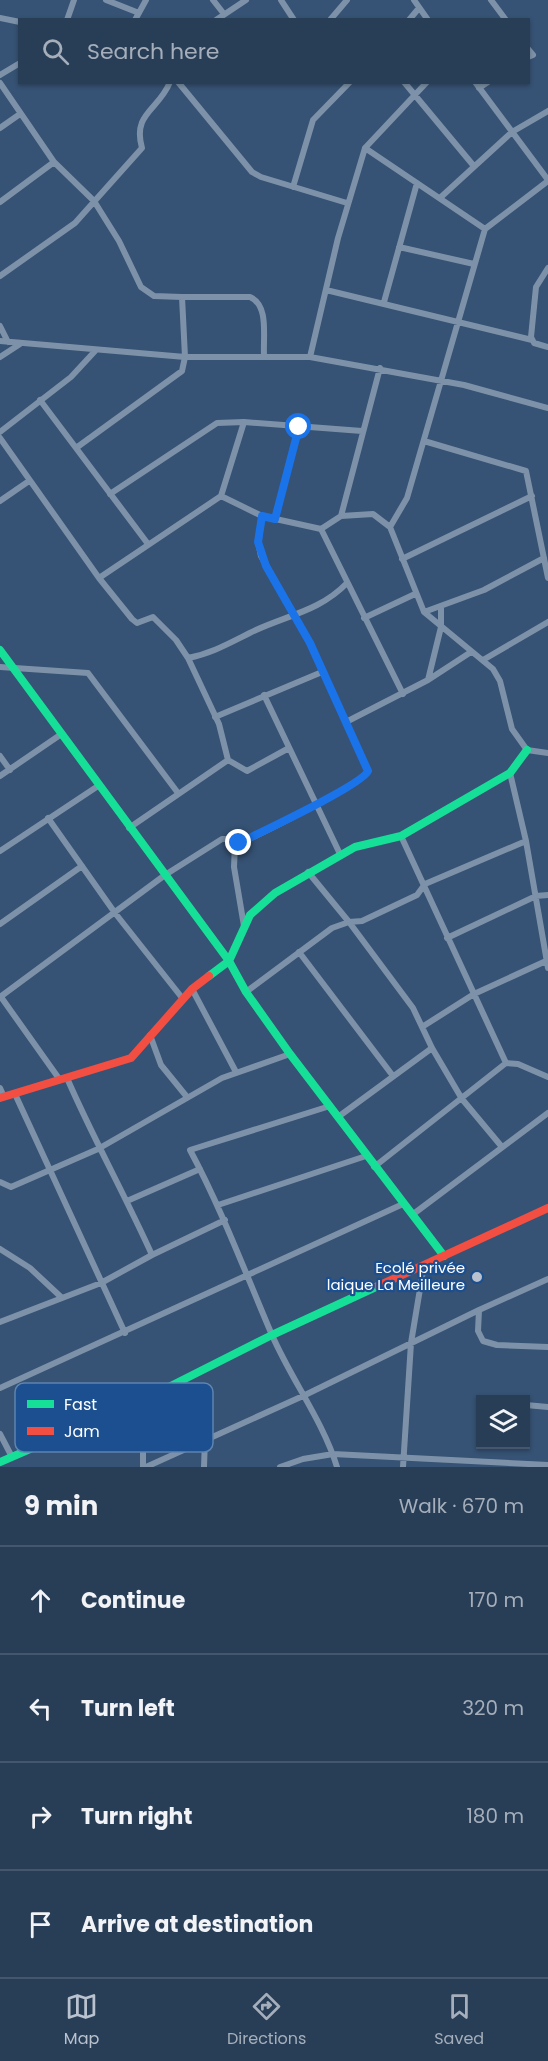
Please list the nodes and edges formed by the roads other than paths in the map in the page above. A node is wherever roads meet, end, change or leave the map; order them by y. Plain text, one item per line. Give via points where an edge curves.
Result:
1 (74, 0) edge
2 (106, 0) edge
3 (146, 0) edge
4 (213, 0) edge
5 (246, 0) edge
6 (281, 0) edge
7 (347, 0) edge
8 (414, 0) edge
9 (491, 0) edge
10 (419, 8) junction
11 (224, 14) junction
12 (137, 16) edge
13 (0, 18) edge
14 (68, 18) edge
15 (219, 18) edge
16 (293, 18) edge
17 (332, 18) edge
18 (411, 18) edge
19 (426, 18) edge
20 (504, 18) edge
21 (18, 22) edge
22 (18, 64) edge
23 (0, 75) edge
24 (0, 83) edge
25 (169, 84) edge
26 (180, 84) edge
27 (345, 84) edge
28 (406, 84) edge
29 (426, 84) edge
30 (477, 85) edge
31 (415, 94) junction
32 (548, 111) edge
33 (20, 114) junction
34 (0, 128) edge
35 (512, 132) junction
36 (365, 148) junction
37 (54, 162) junction
38 (473, 165) junction
39 (548, 181) edge
40 (417, 183) junction
41 (293, 187) junction
42 (441, 197) junction
43 (94, 201) junction
44 (0, 202) edge
45 (347, 203) junction
46 (484, 229) junction
47 (399, 247) junction
48 (474, 264) junction
49 (548, 268) edge
50 (0, 276) edge
51 (326, 290) junction
52 (182, 297) junction
53 (384, 302) junction
54 (458, 322) junction
55 (0, 326) edge
56 (532, 340) junction
57 (0, 341) edge
58 (8, 342) junction
59 (21, 344) junction
60 (548, 347) edge
61 (96, 350) junction
62 (264, 355) junction
63 (0, 357) edge
64 (185, 357) junction
65 (310, 357) junction
66 (380, 368) junction
67 (440, 380) junction
68 (40, 400) junction
69 (548, 408) edge
70 (244, 422) junction
71 (299, 427) junction
72 (362, 430) junction
73 (0, 432) edge
74 (0, 438) edge
75 (424, 441) junction
76 (76, 448) junction
77 (29, 481) junction
78 (110, 494) junction
79 (221, 496) junction
80 (532, 496) junction
81 (0, 501) edge
82 (262, 516) junction
83 (341, 516) junction
84 (275, 519) junction
85 (390, 527) junction
86 (321, 529) junction
87 (148, 543) junction
88 (544, 558) junction
89 (402, 559) junction
90 (99, 578) junction
91 (548, 578) edge
92 (347, 584) junction
93 (415, 594) junction
94 (441, 607) junction
95 (424, 612) junction
96 (296, 616) junction
97 (364, 618) junction
98 (548, 622) edge
99 (441, 627) junction
100 (0, 650) edge
101 (471, 652) junction
102 (188, 658) junction
103 (483, 660) junction
104 (11, 666) junction
105 (0, 667) edge
106 (322, 672) junction
107 (428, 680) junction
108 (403, 694) junction
109 (264, 695) junction
110 (215, 717) junction
111 (346, 722) junction
112 (60, 735) junction
113 (289, 748) junction
114 (527, 750) junction
115 (548, 753) edge
116 (0, 756) edge
117 (228, 760) junction
118 (10, 770) junction
119 (510, 773) junction
120 (0, 776) edge
121 (98, 786) junction
122 (178, 793) junction
123 (315, 804) junction
124 (48, 818) junction
125 (129, 828) junction
126 (401, 836) junction
127 (526, 841) junction
128 (235, 845) junction
129 (0, 851) edge
130 (340, 854) junction
131 (82, 866) junction
132 (308, 872) junction
133 (165, 875) junction
134 (425, 884) junction
135 (548, 895) edge
136 (536, 896) junction
137 (116, 913) junction
138 (349, 922) junction
139 (0, 924) edge
140 (244, 927) junction
141 (447, 938) junction
142 (299, 952) junction
143 (229, 961) junction
144 (547, 965) edge
145 (192, 989) junction
146 (246, 992) junction
147 (474, 994) junction
148 (0, 997) edge
149 (183, 999) junction
150 (422, 1027) junction
151 (150, 1035) junction
152 (432, 1048) junction
153 (290, 1054) junction
154 (506, 1063) junction
155 (236, 1072) junction
156 (393, 1076) junction
157 (548, 1077) edge
158 (63, 1079) junction
159 (0, 1088) edge
160 (15, 1094) junction
161 (2, 1097) edge
162 (187, 1097) junction
163 (462, 1099) junction
164 (330, 1106) junction
165 (548, 1113) edge
166 (338, 1117) junction
167 (502, 1147) junction
168 (98, 1149) junction
169 (366, 1156) junction
170 (374, 1167) junction
171 (200, 1169) junction
172 (49, 1172) junction
173 (0, 1182) edge
174 (127, 1201) junction
175 (404, 1204) junction
176 (218, 1205) junction
177 (548, 1208) edge
178 (412, 1215) junction
179 (225, 1220) junction
180 (0, 1249) edge
181 (152, 1255) junction
182 (444, 1256) junction
183 (424, 1265) junction
184 (249, 1273) junction
185 (548, 1279) edge
186 (101, 1283) junction
187 (61, 1297) junction
188 (479, 1310) junction
189 (0, 1322) edge
190 (125, 1333) junction
191 (272, 1335) junction
192 (411, 1343) junction
193 (548, 1347) edge
194 (177, 1383) edge
195 (0, 1388) edge
196 (303, 1396) junction
197 (530, 1405) edge
198 (548, 1407) edge
199 (0, 1434) edge
200 (213, 1435) edge
201 (23, 1452) edge
202 (145, 1452) edge
203 (177, 1452) edge
204 (205, 1452) edge
205 (333, 1454) junction
206 (404, 1456) junction
207 (12, 1457) junction
208 (0, 1462) edge
209 (470, 1464) edge
210 (548, 1465) edge
211 (145, 1467) edge
212 (204, 1467) edge
213 (280, 1467) edge
214 (337, 1467) edge
215 (403, 1467) edge

1 - 14 street
2 - 12 street
3 - 12 street
4 - 11 street
5 - 11 street
6 - 16 street
7 - 17 street
8 - 10 street
9 - 20 street
10 - 18 street
10 - 19 street
11 - 15 street
13 - 21 street
22 - 23 street
24 - 33 street
25 - 43 street via 140,125 142,148
26 - 41 street via 252,172
27 - 41 street via 313,120
28 - 31 street
29 - 31 street
30 - 35 street
31 - 36 street
31 - 38 street
32 - 35 street
33 - 34 street
33 - 37 street
35 - 38 street
35 - 39 street
36 - 40 street
36 - 45 street
37 - 43 street
37 - 44 street
38 - 42 street
39 - 46 street
40 - 42 street
40 - 47 street
41 - 45 street
42 - 46 street
43 - 50 street via 75,223
43 - 52 street via 120,241 141,287 154,296
45 - 51 street
46 - 48 street
47 - 48 street
47 - 53 street
48 - 54 street
49 - 56 street via 535,293
51 - 53 street
51 - 65 street
52 - 62 street via 256,299 262,306
52 - 64 street
53 - 54 street
54 - 56 street
54 - 67 street
55 - 58 street
56 - 60 street
57 - 58 street
58 - 59 street
59 - 61 street
59 - 63 street
61 - 64 street
61 - 68 street via 71,377
62 - 64 street
62 - 65 street
64 - 76 street via 178,376
65 - 66 street
66 - 67 street
66 - 72 street
67 - 69 street
67 - 75 street
68 - 73 street
68 - 76 street
70 - 71 street
70 - 78 street via 211,426
70 - 79 street
71 - 72 street
71 - 84 street
72 - 83 street
74 - 77 street
75 - 80 street via 526,471
75 - 85 street via 407,498
76 - 78 street
77 - 81 street
77 - 90 street
78 - 87 street
79 - 82 street
79 - 87 street
80 - 88 street
80 - 89 street
82 - 84 street
82 - 96 street via 258,542 261,556
83 - 85 street via 373,514
83 - 86 street
84 - 86 street
85 - 89 street
86 - 92 street
87 - 90 street
88 - 91 street
88 - 94 street via 484,590
89 - 93 street
90 - 102 street via 135,622 153,617
92 - 96 street via 324,603
92 - 97 street
93 - 95 street
93 - 97 street
94 - 95 street
94 - 99 street
95 - 99 street
96 - 102 street via 259,629 222,649
96 - 106 street
97 - 108 street
98 - 103 street
99 - 101 street
99 - 107 street
100 - 104 street
101 - 103 street
101 - 107 street
102 - 110 street
103 - 114 street via 500,681 512,729
104 - 105 street
104 - 112 street
104 - 122 street via 88,673
106 - 109 street
106 - 111 street
107 - 108 street
108 - 111 street
109 - 110 street
109 - 113 street
110 - 117 street
111 - 123 street via 367,774
112 - 118 street
112 - 121 street
113 - 117 street via 247,771
113 - 123 street
114 - 115 street
114 - 119 street
116 - 118 street
117 - 122 street
118 - 120 street
119 - 126 street
119 - 127 street
121 - 124 street
121 - 125 street
122 - 125 street
123 - 128 street
123 - 130 street
124 - 129 street
124 - 131 street
125 - 133 street
126 - 130 street via 362,844
126 - 134 street
127 - 134 street
127 - 136 street
128 - 133 street via 228,838 222,839
128 - 140 street via 234,867
130 - 132 street
131 - 137 street
131 - 139 street
132 - 138 street
132 - 140 street via 253,912
133 - 137 street
133 - 143 street
134 - 138 street via 417,895 362,921
134 - 141 street
135 - 136 street
136 - 141 street
136 - 144 street
137 - 148 street
137 - 149 street
138 - 142 street via 332,928
138 - 150 street via 406,998
140 - 143 street
141 - 147 street
142 - 146 street
142 - 156 street
143 - 145 street
143 - 146 street
144 - 147 street
145 - 149 street
145 - 155 street
146 - 153 street
147 - 150 street
147 - 154 street
148 - 158 street
149 - 151 street
150 - 152 street
151 - 158 street via 130,1058
151 - 162 street via 161,1065
152 - 156 street
152 - 163 street
153 - 155 street
153 - 164 street
154 - 157 street
154 - 163 street
155 - 162 street
156 - 166 street
158 - 160 street
158 - 168 street
159 - 161 street
160 - 161 street
160 - 172 street
162 - 168 street
163 - 167 street
163 - 170 street
164 - 166 street
164 - 171 street via 190,1150
165 - 167 street
166 - 169 street
167 - 178 street
168 - 172 street
168 - 174 street
169 - 170 street
169 - 176 street
170 - 175 street
171 - 174 street
171 - 176 street
172 - 173 street via 11,1187
172 - 186 street
174 - 181 street
175 - 178 street
175 - 184 street
176 - 179 street
177 - 182 street
178 - 182 street
179 - 181 street
179 - 184 street
180 - 187 street via 30,1268
181 - 186 street
182 - 183 street
183 - 191 street
183 - 192 street
184 - 190 street
184 - 191 street
185 - 188 street
186 - 187 street
186 - 190 street
187 - 189 street
188 - 192 street
188 - 193 street via 478,1331 483,1341
190 - 195 street
191 - 194 street
191 - 196 street
192 - 196 street
192 - 206 street
196 - 200 street
196 - 205 street
197 - 198 street
199 - 207 street
201 - 207 street
202 - 211 street
203 - 211 street
204 - 212 street
205 - 206 street
205 - 213 street
205 - 214 street
206 - 209 street
206 - 215 street
207 - 208 street
209 - 210 street

